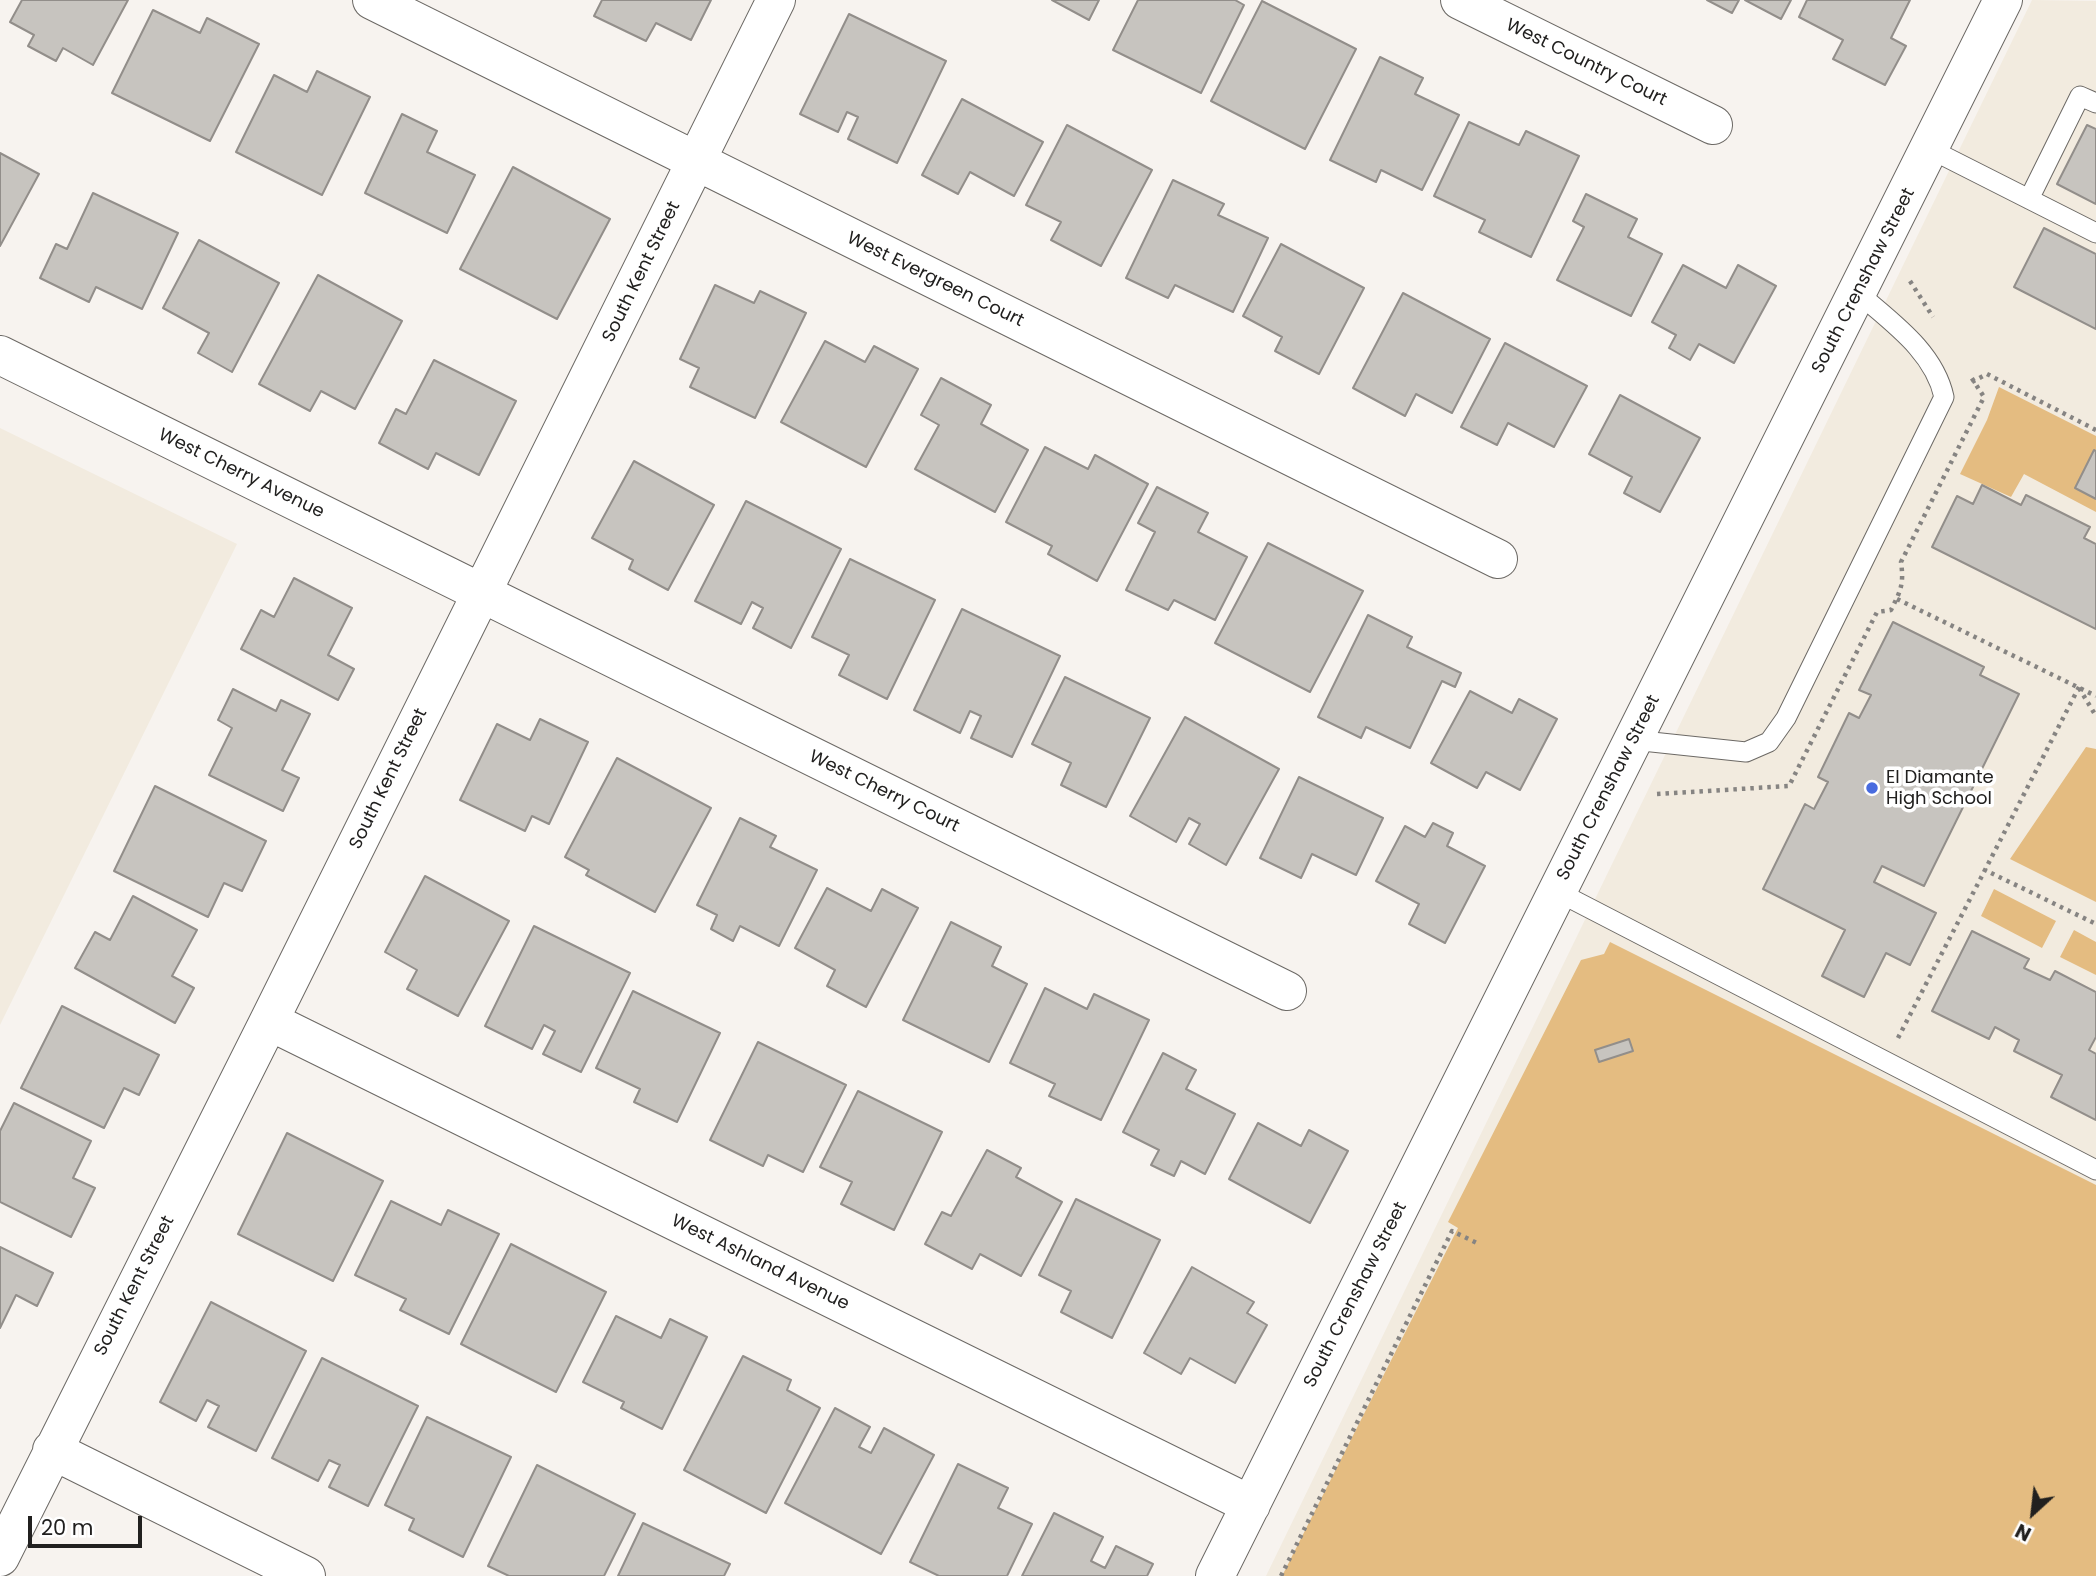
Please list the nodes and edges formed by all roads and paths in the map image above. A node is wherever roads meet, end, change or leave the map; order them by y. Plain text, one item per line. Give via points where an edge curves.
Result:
1 (372, 0) edge
2 (776, 0) edge
3 (1460, 0) edge
4 (2003, 0) edge
5 (2096, 103) edge
6 (1713, 125) dead end
7 (1930, 149) junction
8 (696, 162) junction
9 (2029, 199) junction
10 (2096, 233) edge
11 (1858, 293) junction
12 (0, 355) edge
13 (1944, 397) junction
14 (2096, 429) edge
15 (1498, 559) dead end
16 (481, 594) junction
17 (1897, 599) dead end
18 (2078, 687) junction
19 (2096, 695) edge
20 (2096, 716) edge
21 (1633, 740) junction
22 (1985, 870) junction
23 (1558, 892) junction
24 (2096, 924) edge
25 (1287, 991) dead end
26 (269, 1021) junction
27 (1886, 1062) junction
28 (2096, 1170) edge
29 (1479, 1244) dead end
30 (52, 1450) junction
31 (1251, 1505) junction
32 (0, 1557) edge
33 (306, 1576) edge
34 (1215, 1576) edge
35 (1281, 1576) edge

1 - 8 street, West Evergreen Court
2 - 8 street, South Kent Street
3 - 6 street, West Country Court
4 - 7 street, South Crenshaw Street
5 - 9 lane via 2081,96
7 - 9 lane
7 - 11 street, South Crenshaw Street
8 - 15 street, West Evergreen Court
8 - 16 street, South Kent Street
9 - 10 lane
11 - 13 lane via 1912,341 1940,377
11 - 21 street, South Crenshaw Street
12 - 16 street, West Cherry Avenue
13 - 14 path via 1987,374
13 - 21 lane via 1786,718 1769,742 1746,752
16 - 25 street, West Cherry Court
16 - 26 street, South Kent Street
17 - 18 path
18 - 19 path
18 - 20 path
18 - 22 path
21 - 23 street, South Crenshaw Street
22 - 24 path
22 - 27 path
23 - 27 lane
23 - 31 street, South Crenshaw Street
26 - 30 street, South Kent Street
26 - 31 street, West Ashland Avenue
27 - 28 lane
29 - 35 path via 1452,1231
30 - 32 street, South Kent Street
30 - 33 street
31 - 34 street, South Crenshaw Street

